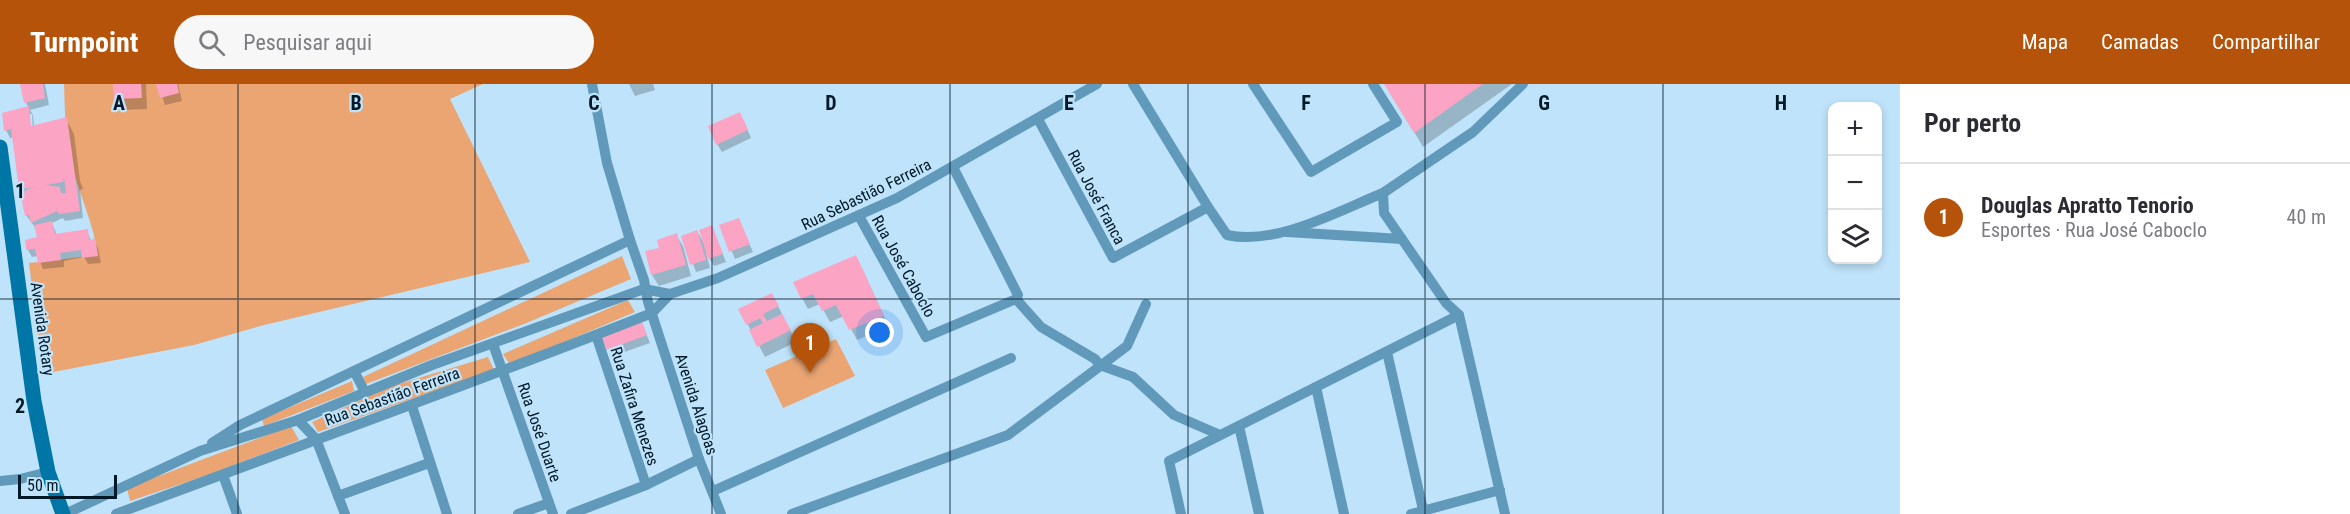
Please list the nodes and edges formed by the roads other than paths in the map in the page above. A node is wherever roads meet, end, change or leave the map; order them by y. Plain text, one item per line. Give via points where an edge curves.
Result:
1 (592, 84) edge
2 (1097, 84) edge
3 (1133, 84) edge
4 (1253, 84) edge
5 (1373, 84) edge
6 (1523, 84) edge
7 (1038, 119) junction
8 (0, 147) edge
9 (953, 167) junction
10 (1383, 193) junction
11 (1208, 207) junction
12 (859, 216) junction
13 (1284, 232) junction
14 (1402, 239) junction
15 (630, 240) junction
16 (644, 284) junction
17 (670, 294) junction
18 (1017, 298) junction
19 (1146, 304) dead end
20 (652, 313) junction
21 (1459, 315) junction
22 (596, 335) junction
23 (493, 344) junction
24 (1387, 352) junction
25 (1011, 358) dead end
26 (1100, 365) junction
27 (354, 371) junction
28 (503, 371) junction
29 (1316, 387) junction
30 (365, 392) junction
31 (412, 406) junction
32 (298, 420) junction
33 (1239, 426) junction
34 (1220, 435) junction
35 (316, 439) junction
36 (200, 451) junction
37 (699, 459) junction
38 (429, 463) junction
39 (48, 472) junction
40 (223, 475) junction
41 (0, 481) edge
42 (646, 485) junction
43 (1500, 490) junction
44 (713, 491) junction
45 (338, 496) junction
46 (551, 509) edge
47 (129, 512) edge
48 (1424, 513) edge
49 (64, 514) edge
50 (116, 514) edge
51 (237, 514) edge
52 (345, 514) edge
53 (447, 514) edge
54 (518, 514) edge
55 (571, 514) edge
56 (721, 514) edge
57 (792, 514) edge
58 (1181, 514) edge
59 (1259, 514) edge
60 (1344, 514) edge
61 (1411, 514) edge
62 (1505, 514) edge

1 - 15 street via 607,163
2 - 7 street, Rua Sebastião Ferreira
3 - 11 street
4 - 5 street via 1311,172 1397,123
6 - 10 street via 1473,132
7 - 9 street, Rua Sebastião Ferreira
7 - 11 street, Rua José Franca via 1113,258
8 - 39 main road, Avenida Rotary via 34,401
9 - 12 street, Rua Sebastião Ferreira
9 - 18 street
10 - 13 street
10 - 14 street via 1384,213
11 - 13 street via 1227,235 1241,238
12 - 17 street, Rua Sebastião Ferreira via 718,278
12 - 18 street, Rua José Caboclo via 926,337
13 - 14 street
14 - 21 street via 1446,303
15 - 16 street
15 - 27 street, Rua Sebastião Ferreira
16 - 17 street, Rua Sebastião Ferreira
16 - 20 street, Avenida Alagoas
16 - 23 street, Rua Sebastião Ferreira
17 - 20 street, Rua Sebastião Ferreira
18 - 26 street via 1041,327 1095,358
19 - 26 street via 1127,346
20 - 22 street, Rua Sebastião Ferreira
20 - 37 street, Avenida Alagoas
21 - 24 street
21 - 43 street
22 - 28 street, Rua Sebastião Ferreira
22 - 42 street, Rua Zafira Menezes
23 - 28 street, Rua José Duarte
23 - 30 street, Rua Sebastião Ferreira
24 - 29 street
24 - 48 street
25 - 44 street
26 - 34 street via 1133,378 1174,415
26 - 57 street via 1008,435
27 - 30 street
27 - 36 street, Rua Sebastião Ferreira via 240,425
28 - 31 street, Rua Sebastião Ferreira
28 - 46 street, Rua José Duarte
29 - 33 street
29 - 60 street
30 - 32 street, Rua Sebastião Ferreira
31 - 35 street, Rua Sebastião Ferreira
31 - 38 street
32 - 35 street
32 - 36 street, Rua Sebastião Ferreira
33 - 34 street
33 - 59 street
34 - 58 street via 1169,461
35 - 40 street, Rua Sebastião Ferreira
35 - 45 street
36 - 49 street, Rua Sebastião Ferreira
37 - 42 street
37 - 44 street, Avenida Alagoas
38 - 45 street
38 - 53 street
39 - 41 street
39 - 49 main road, Avenida Rotary
40 - 47 street, Rua Sebastião Ferreira
40 - 51 street
42 - 55 street
43 - 48 street
43 - 62 street
44 - 56 street, Avenida Alagoas
45 - 52 street
46 - 54 street
47 - 50 street, Rua Sebastião Ferreira
48 - 61 street

